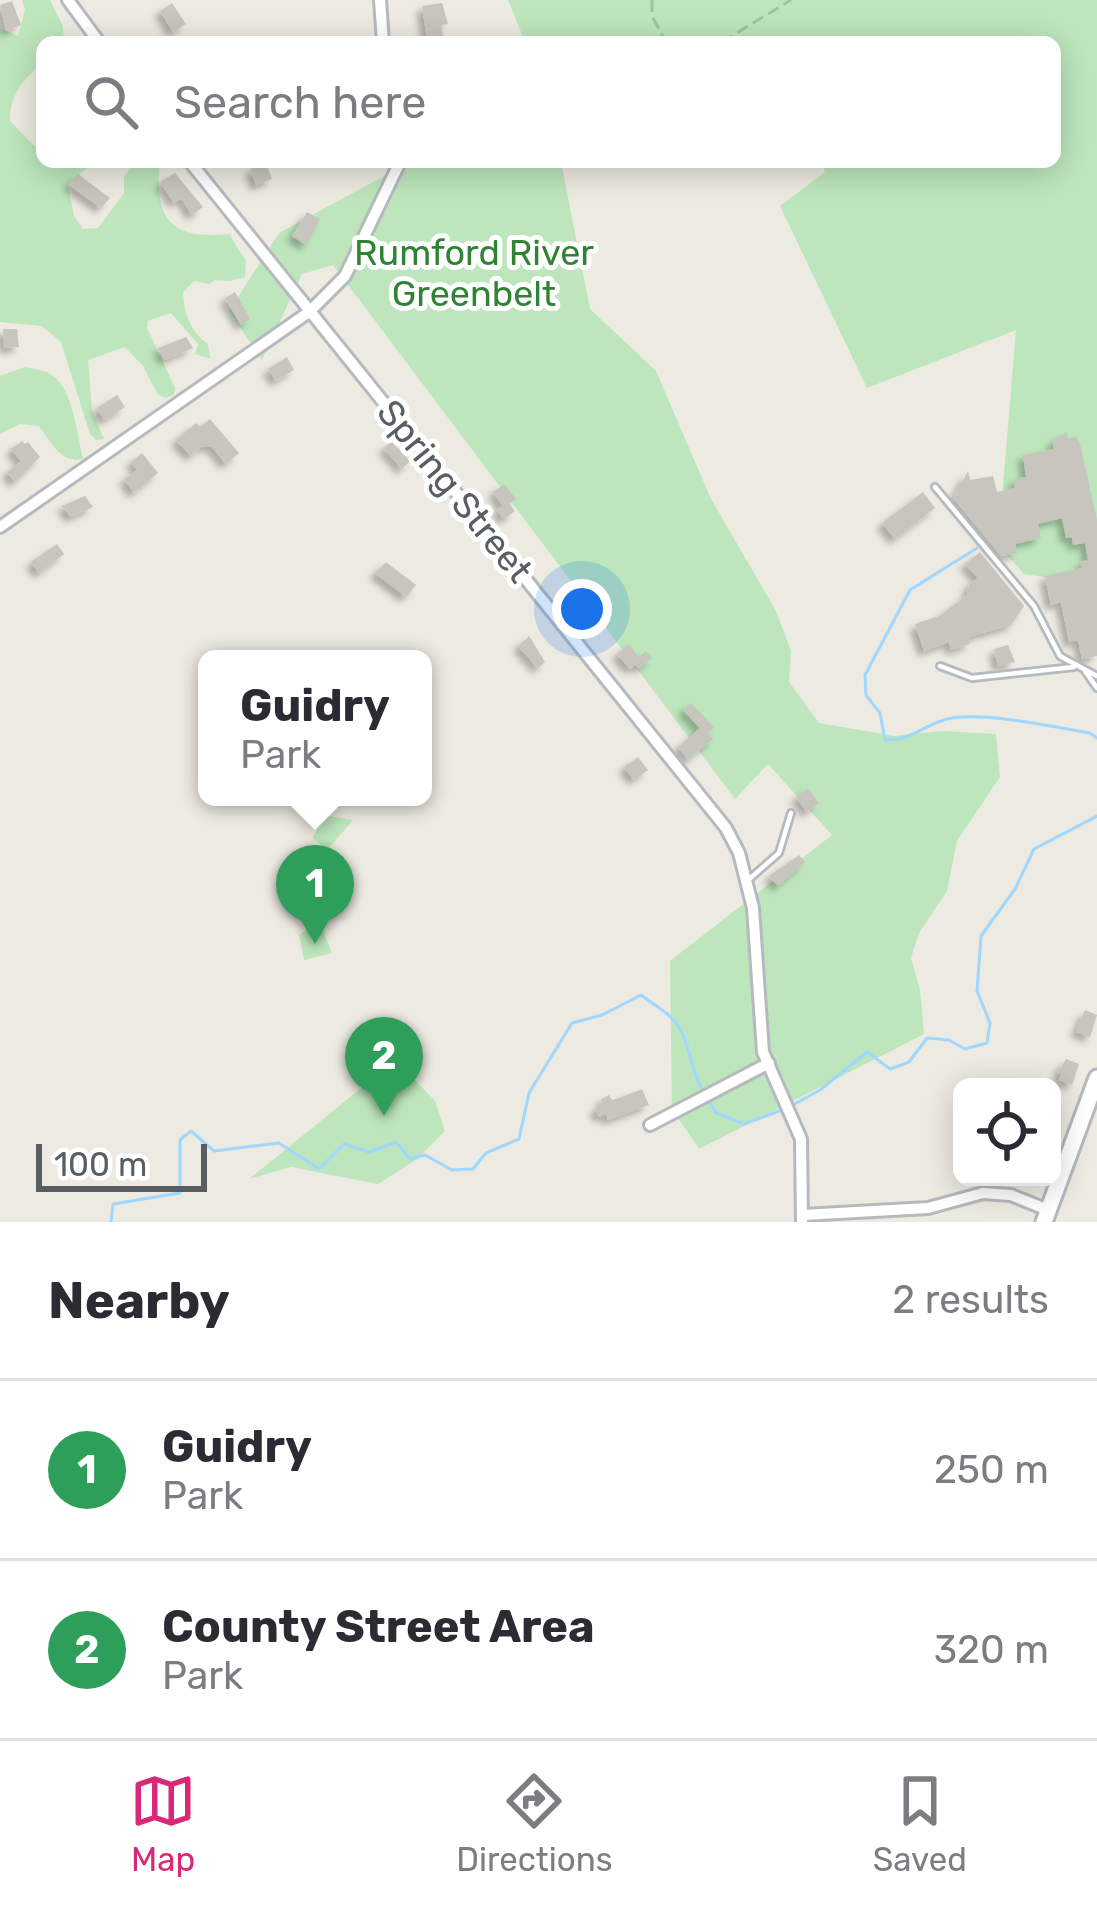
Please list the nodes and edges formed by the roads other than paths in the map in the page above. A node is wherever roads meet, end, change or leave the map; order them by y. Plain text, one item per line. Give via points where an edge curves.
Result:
1 (68, 0) edge
2 (380, 0) edge
3 (95, 36) edge
4 (383, 36) edge
5 (195, 168) edge
6 (397, 168) edge
7 (309, 312) junction
8 (935, 487) dead end
9 (0, 527) edge
10 (940, 666) dead end
11 (1074, 667) junction
12 (1085, 671) junction
13 (1097, 676) edge
14 (1097, 688) edge
15 (791, 813) dead end
16 (747, 881) junction
17 (769, 1063) junction
18 (1097, 1078) edge
19 (650, 1125) dead end
20 (1046, 1216) edge
21 (803, 1219) edge

1 - 3 street
2 - 4 street
5 - 7 street, Spring Street
6 - 7 street via 345,276
7 - 9 street
7 - 16 street, Spring Street via 706,802
8 - 11 lane
10 - 11 lane via 972,678
11 - 12 lane
12 - 13 lane
12 - 14 lane
15 - 16 lane via 779,854
16 - 17 street, Spring Street
17 - 19 street
17 - 21 street, Spring Street via 799,1133
18 - 20 street
20 - 21 street via 1012,1195 982,1192 928,1208

